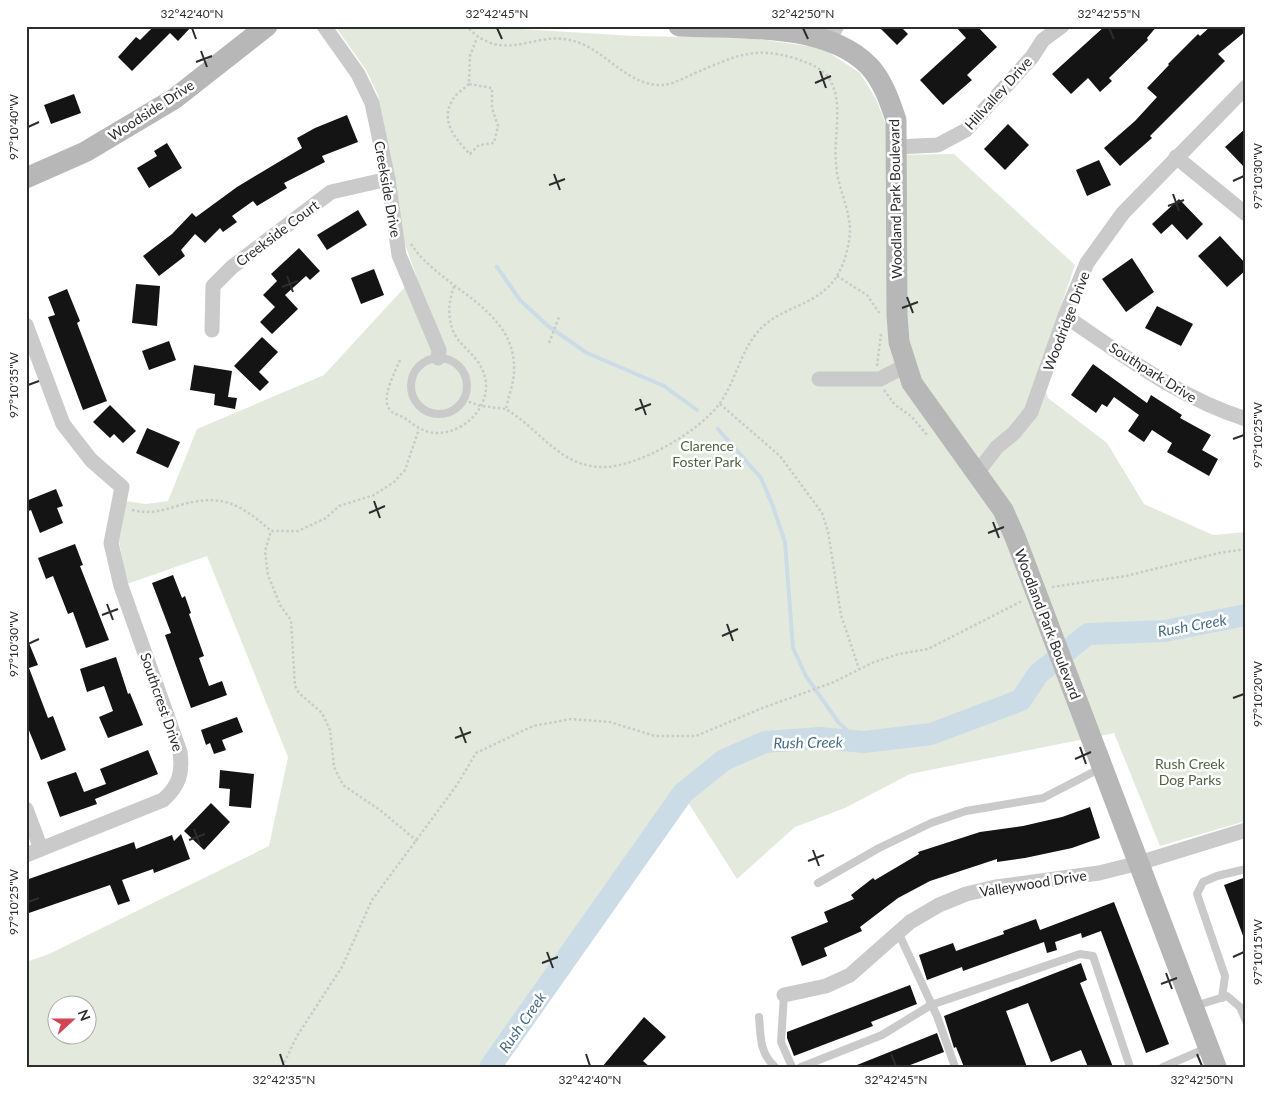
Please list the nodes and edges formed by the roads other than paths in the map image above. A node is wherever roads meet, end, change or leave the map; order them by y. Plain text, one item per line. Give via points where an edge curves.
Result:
1 (267, 26) edge
2 (324, 26) edge
3 (679, 26) edge
4 (1062, 26) edge
5 (832, 34) edge
6 (1246, 87) edge
7 (896, 147) junction
8 (1176, 157) junction
9 (26, 178) edge
10 (388, 179) junction
11 (1246, 214) edge
12 (1065, 316) junction
13 (26, 325) edge
14 (212, 330) dead end
15 (438, 358) junction
16 (905, 366) junction
17 (819, 379) dead end
18 (1246, 419) edge
19 (977, 473) junction
20 (1102, 767) junction
21 (26, 808) edge
22 (1246, 830) edge
23 (41, 849) junction
24 (26, 855) edge
25 (1139, 863) junction
26 (1246, 869) edge
27 (818, 883) dead end
28 (898, 932) junction
29 (784, 995) joint
30 (1222, 998) junction
31 (931, 1005) junction
32 (1194, 1007) junction
33 (759, 1016) dead end
34 (1246, 1021) edge
35 (1209, 1047) junction
36 (775, 1067) edge
37 (792, 1067) edge
38 (801, 1067) edge
39 (955, 1067) edge
40 (1130, 1067) edge
41 (1163, 1067) edge
42 (1216, 1067) edge

1 - 9 street, Woodside Drive via 174,99 85,152
2 - 10 street, Creekside Drive via 358,74 372,103
3 - 5 street, Woodland Park Boulevard
4 - 7 street, Hillvalley Drive via 1043,40 1032,57 966,130 938,145
5 - 7 street, Woodland Park Boulevard via 876,76 896,120
6 - 8 street, Woodridge Drive
7 - 16 street, Woodland Park Boulevard via 897,315
8 - 11 street
8 - 12 street, Woodridge Drive via 1123,213 1087,263
10 - 14 street, Creekside Court via 331,192 232,267 213,286
10 - 15 street, Creekside Drive via 399,255 439,350
12 - 18 street, Southpark Drive via 1168,384 1215,410
12 - 19 street, Woodridge Drive via 1031,412
13 - 23 street, Southcrest Drive via 63,424 91,460 122,487 111,543 121,586 180,752 182,768 178,783 163,800
15 - 15 lane via 453,362 464,373 467,387 464,400 454,410 442,415 427,412 415,403 410,389 413,374 423,362
16 - 17 street via 880,379
16 - 19 street, Woodland Park Boulevard via 921,398
19 - 20 street, Woodland Park Boulevard via 1002,510 1040,600
20 - 25 street, Woodland Park Boulevard
20 - 27 lane via 1043,798 966,811 931,823
21 - 23 street
22 - 25 street, Valleywood Drive
23 - 24 street, Southcrest Drive
25 - 28 street, Valleywood Drive via 1099,873 996,886 966,894 939,905
25 - 32 street, Woodland Park Boulevard
26 - 30 lane via 1202,882 1197,894 1225,976
28 - 29 street, Valleywood Drive via 850,975 826,986
28 - 31 lane
29 - 37 lane via 781,1042
30 - 32 lane
30 - 34 lane via 1227,996 1240,1007
31 - 38 lane via 882,1034
31 - 39 lane
31 - 40 lane via 1080,954 1092,956
32 - 35 street, Woodland Park Boulevard
33 - 36 lane via 763,1052
35 - 41 lane
35 - 42 street, Woodland Park Boulevard

